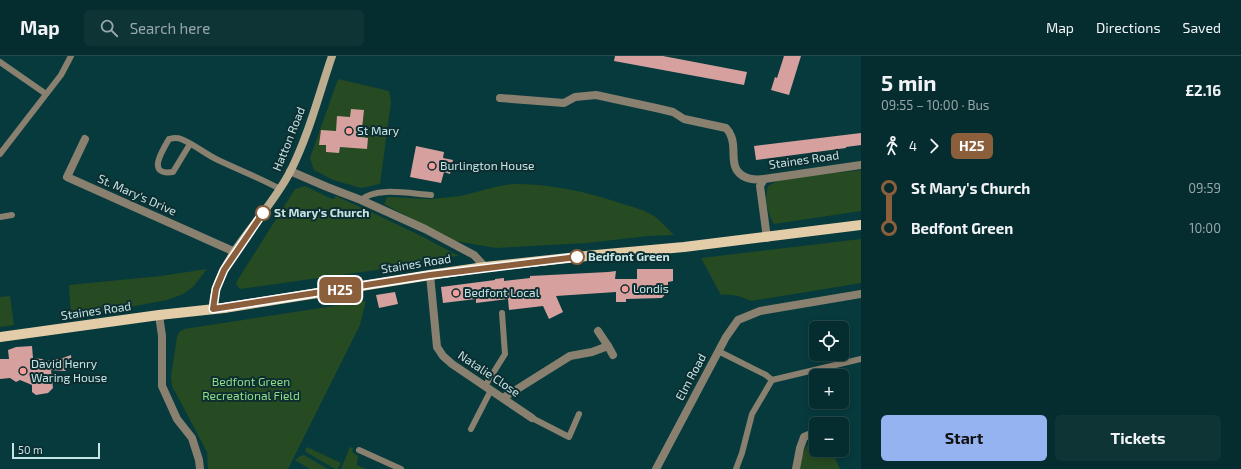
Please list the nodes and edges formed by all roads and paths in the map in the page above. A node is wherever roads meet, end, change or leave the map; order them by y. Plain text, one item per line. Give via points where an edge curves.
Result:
1 (70, 56) edge
2 (332, 56) edge
3 (0, 62) edge
4 (46, 94) junction
5 (500, 98) dead end
6 (85, 138) dead end
7 (190, 144) junction
8 (0, 154) edge
9 (861, 165) edge
10 (290, 171) junction
11 (764, 178) junction
12 (280, 189) junction
13 (431, 195) dead end
14 (361, 200) junction
15 (12, 215) dead end
16 (0, 217) edge
17 (861, 225) edge
18 (766, 238) junction
19 (235, 252) junction
20 (485, 267) junction
21 (430, 275) junction
22 (861, 294) edge
23 (213, 309) junction
24 (502, 313) dead end
25 (159, 315) junction
26 (598, 331) dead end
27 (0, 337) edge
28 (608, 346) junction
29 (718, 351) junction
30 (613, 355) dead end
31 (861, 360) edge
32 (772, 380) junction
33 (488, 388) junction
34 (503, 398) junction
35 (579, 414) dead end
36 (532, 418) joint
37 (471, 429) dead end
38 (809, 435) edge
39 (359, 450) dead end
40 (200, 469) edge
41 (401, 469) edge
42 (656, 469) edge
43 (736, 469) edge
44 (796, 469) edge

1 - 4 lane via 61,76
2 - 10 street, Hatton Road via 304,140
3 - 4 lane
4 - 8 lane
5 - 11 street via 564,103 575,97 596,95 673,112 684,119 726,128 732,136 734,164 738,172 746,178
6 - 19 street, St. Mary's Drive via 67,177
7 - 7 lane via 179,138 169,139 158,157 161,172 173,172
7 - 12 lane via 217,160
9 - 11 street, Staines Road
10 - 12 street, Hatton Road
10 - 14 street
11 - 18 street, Staines Road via 760,186
12 - 19 street, Hatton Road
13 - 14 lane via 384,192 371,194
14 - 20 street via 474,255
15 - 16 lane
17 - 18 main road, Staines Road
18 - 20 main road, Staines Road
19 - 23 street, Hatton Road via 216,289
20 - 21 main road, Staines Road
21 - 23 main road, Staines Road
21 - 33 street, Natalie Close via 437,347 452,364
22 - 29 street, Elm Road via 760,310 738,320
23 - 25 main road, Staines Road
24 - 33 lane via 505,354
25 - 27 main road, Staines Road
25 - 40 street via 162,336 162,386 177,419 192,438
26 - 28 street
28 - 30 street
28 - 34 street via 570,356
29 - 32 lane
29 - 42 street, Elm Road
31 - 32 lane
32 - 43 lane via 752,414
33 - 34 street, Natalie Close
33 - 37 lane
34 - 36 street, Natalie Close
35 - 36 lane via 568,436
38 - 44 street via 804,437
39 - 41 lane

